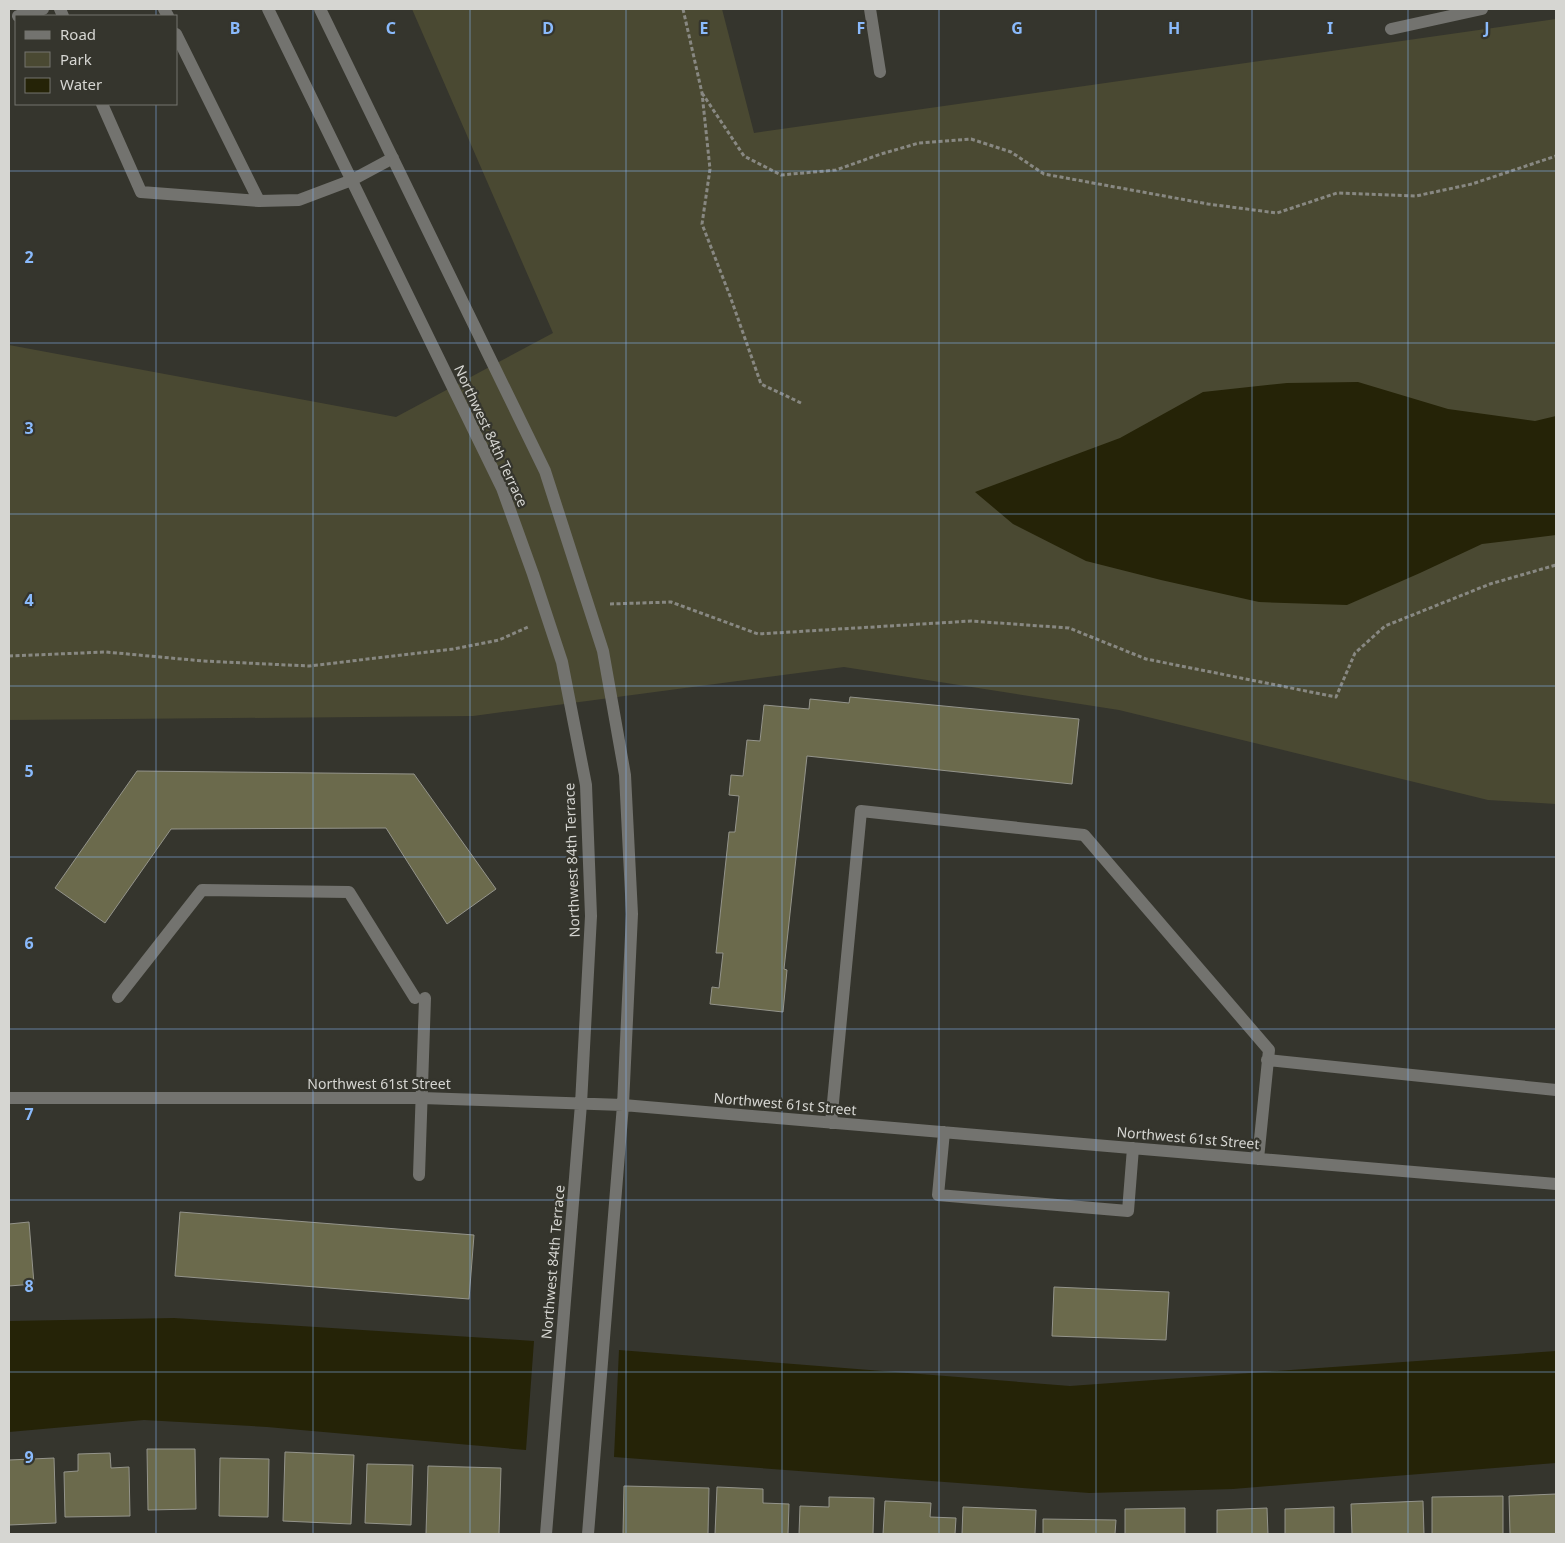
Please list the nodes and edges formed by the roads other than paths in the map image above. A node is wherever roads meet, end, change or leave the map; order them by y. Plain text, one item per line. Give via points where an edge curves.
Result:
1 (43, 9) edge
2 (268, 9) edge
3 (320, 9) edge
4 (870, 9) edge
5 (1482, 9) edge
6 (21, 15) edge
7 (1391, 29) dead end
8 (178, 38) edge
9 (880, 72) dead end
10 (102, 105) edge
11 (393, 158) junction
12 (352, 180) junction
13 (258, 201) junction
14 (118, 997) dead end
15 (1267, 1060) junction
16 (1556, 1090) edge
17 (9, 1098) edge
18 (422, 1098) junction
19 (581, 1104) junction
20 (622, 1105) junction
21 (831, 1123) junction
22 (944, 1132) junction
23 (1133, 1148) junction
24 (1258, 1159) junction
25 (419, 1175) dead end
26 (1556, 1184) edge
27 (546, 1534) edge
28 (588, 1534) edge

1 - 6 street
2 - 12 street, Northwest 84th Terrace
3 - 11 street
4 - 9 street
5 - 7 street
8 - 13 street
10 - 13 street via 141,192
11 - 12 street
11 - 20 street via 546,472 603,651 625,775 632,914
12 - 13 street via 299,200
12 - 19 street, Northwest 84th Terrace via 502,488 562,662 586,784 591,916
14 - 18 street via 202,890 349,892 420,998
15 - 16 street
15 - 21 street via 1268,1050 1084,835 862,811
15 - 24 street
17 - 18 street, Northwest 61st Street
18 - 19 street, Northwest 61st Street
18 - 25 street
19 - 20 street, Northwest 61st Street
19 - 27 street, Northwest 84th Terrace
20 - 21 street, Northwest 61st Street
20 - 28 street
21 - 22 street, Northwest 61st Street
22 - 23 street, Northwest 61st Street
22 - 23 street via 938,1196 1128,1211
23 - 24 street, Northwest 61st Street
24 - 26 street, Northwest 61st Street

